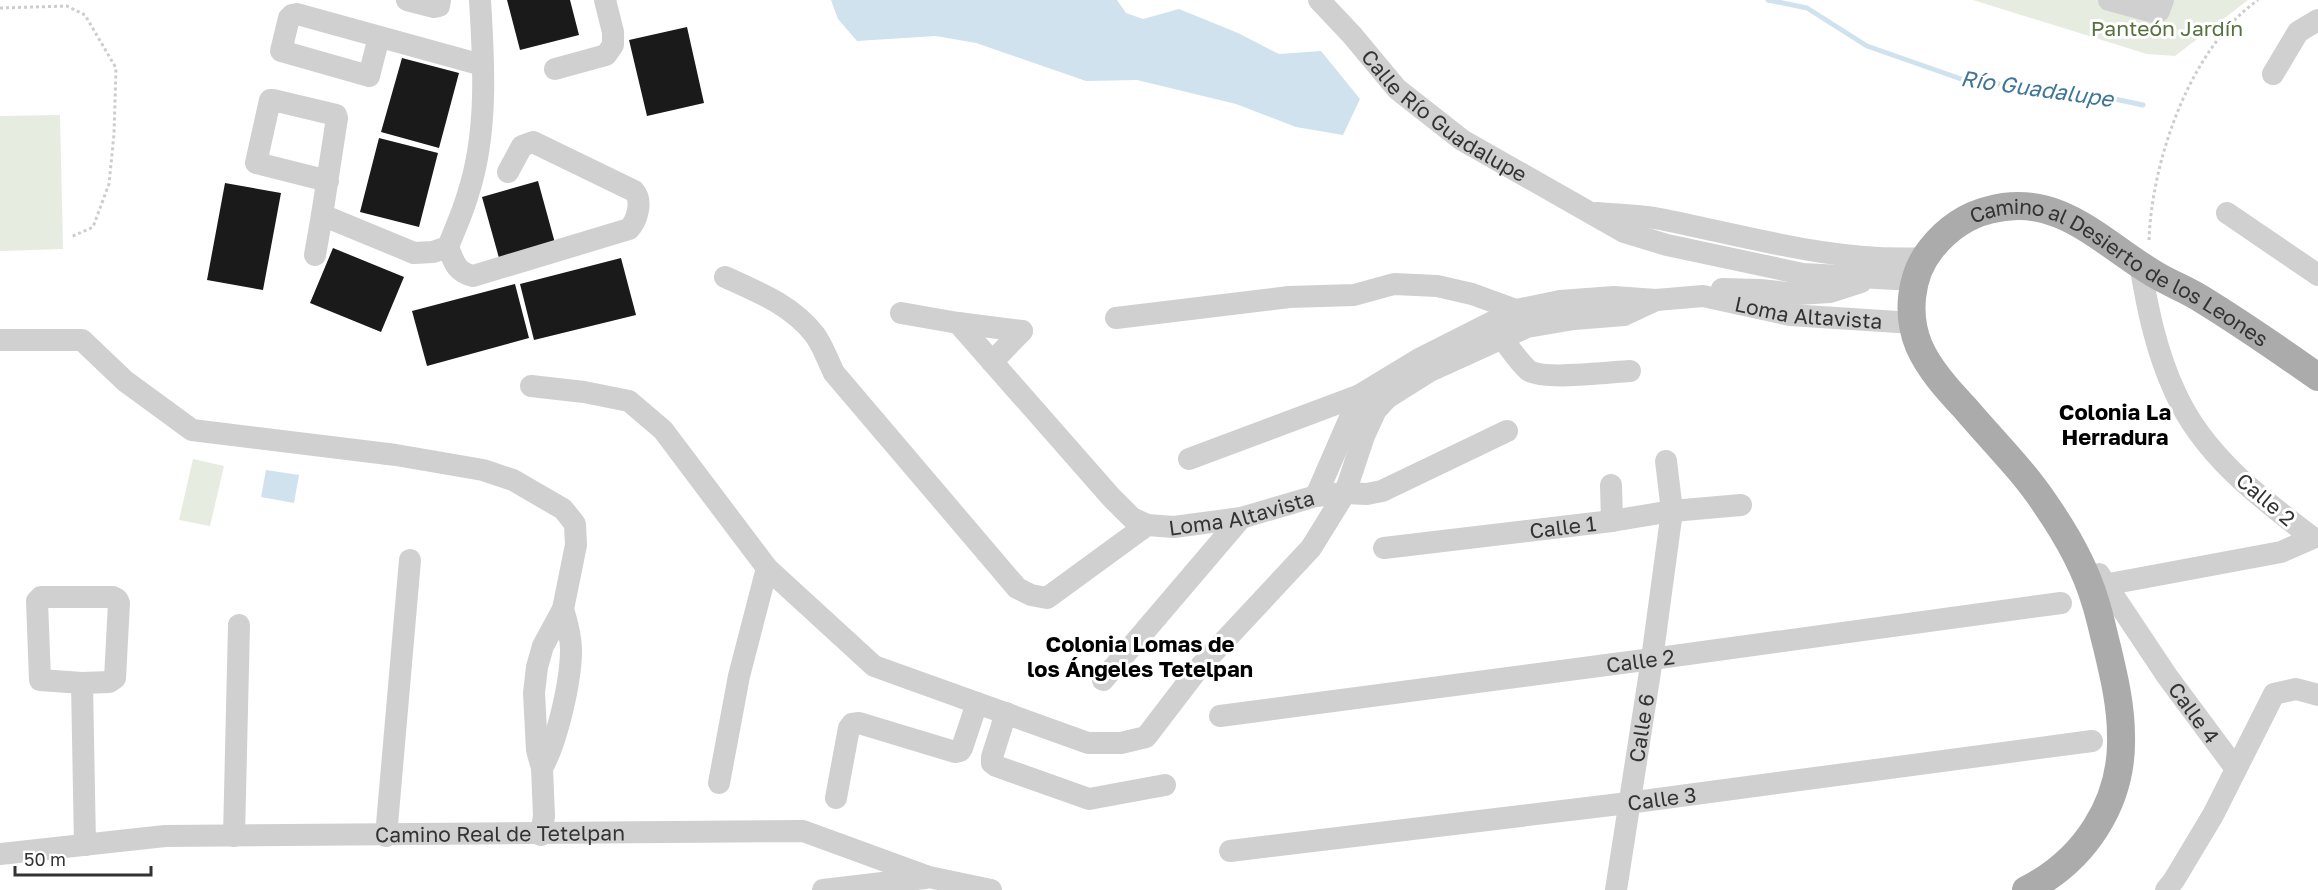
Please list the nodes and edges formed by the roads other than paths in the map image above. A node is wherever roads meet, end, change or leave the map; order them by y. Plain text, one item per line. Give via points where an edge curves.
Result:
1 (407, 0) edge
2 (440, 0) edge
3 (480, 0) edge
4 (605, 0) edge
5 (1319, 0) edge
6 (2109, 0) edge
7 (2163, 0) edge
8 (2318, 20) edge
9 (379, 37) dead end
10 (482, 65) junction
11 (555, 69) dead end
12 (2273, 74) dead end
13 (508, 172) dead end
14 (328, 181) dead end
15 (1587, 212) junction
16 (2227, 213) dead end
17 (322, 215) junction
18 (448, 247) junction
19 (2144, 252) junction
20 (315, 255) dead end
21 (1919, 269) junction
22 (2318, 275) edge
23 (725, 278) dead end
24 (1871, 279) junction
25 (1703, 296) junction
26 (901, 313) dead end
27 (1116, 318) dead end
28 (1522, 318) junction
29 (957, 323) junction
30 (1913, 323) junction
31 (1501, 337) junction
32 (0, 340) edge
33 (992, 362) junction
34 (1630, 371) dead end
35 (2315, 371) edge
36 (531, 386) dead end
37 (1360, 395) junction
38 (1508, 431) dead end
39 (1189, 459) dead end
40 (1666, 461) dead end
41 (1611, 485) dead end
42 (1345, 493) junction
43 (1316, 496) junction
44 (1741, 505) dead end
45 (1672, 511) junction
46 (1241, 518) junction
47 (1612, 521) junction
48 (1147, 525) junction
49 (1322, 529) junction
50 (2071, 544) junction
51 (1384, 548) dead end
52 (410, 560) dead end
53 (766, 568) junction
54 (2104, 585) junction
55 (2061, 603) dead end
56 (563, 609) junction
57 (239, 625) dead end
58 (1652, 659) junction
59 (1103, 680) dead end
60 (82, 683) junction
61 (535, 685) junction
62 (566, 690) junction
63 (2318, 695) edge
64 (977, 703) junction
65 (1006, 713) junction
66 (1220, 716) dead end
67 (2092, 741) dead end
68 (542, 768) junction
69 (2236, 769) junction
70 (719, 783) dead end
71 (1165, 785) dead end
72 (836, 798) dead end
73 (1628, 803) junction
74 (541, 835) junction
75 (234, 836) junction
76 (386, 836) junction
77 (85, 845) junction
78 (1230, 851) dead end
79 (0, 854) edge
80 (929, 877) junction
81 (823, 890) edge
82 (992, 890) edge
83 (1616, 890) edge
84 (2026, 890) edge
85 (2166, 890) edge

1 - 2 street via 437,8
3 - 10 street
4 - 11 street via 613,32 613,45 606,55
5 - 15 street, Calle Río Guadalupe via 1396,89 1462,140
6 - 7 street via 2154,12 2159,11
8 - 12 street via 2298,32
9 - 10 street
10 - 18 street via 478,148 469,193
13 - 18 street via 522,146 533,142 634,191 639,201 634,223 629,230 473,276 455,267
14 - 17 street
15 - 21 street, Calle Río Guadalupe via 1658,219 1820,251 1887,258
15 - 24 street, Calle Río Guadalupe via 1624,232 1667,245 1803,274
16 - 22 street
17 - 18 street via 414,253
17 - 20 street
19 - 21 main road, Camino al Desierto de los Leones via 2043,207 2004,206 1956,224 1938,240
19 - 35 main road, Camino al Desierto de los Leones via 2154,274 2201,298
19 - 54 street, Calle 2 via 2148,308 2157,345 2175,392 2193,424 2240,478 2313,538 2281,552
21 - 24 street, Calle Río Guadalupe
21 - 30 main road
23 - 48 street via 768,296 794,313 816,336 834,373 1017,588 1047,598
24 - 25 street, Loma Altavista via 1830,292 1722,289
25 - 28 street, Loma Altavista via 1656,300 1624,315
25 - 30 street, Loma Altavista via 1790,315
26 - 29 street
27 - 28 street via 1289,297 1354,295 1394,284 1437,286 1472,294
28 - 31 street
28 - 37 street via 1421,358
29 - 33 street, Loma Altavista
29 - 33 street via 1022,331
30 - 50 main road via 1929,363 2046,504
31 - 34 street via 1529,370 1538,374
31 - 42 street via 1430,371 1387,398 1376,410 1364,436
32 - 56 street via 82,340 125,381 192,430 396,454 483,470 513,480 563,509 575,524 576,545
33 - 48 street, Loma Altavista via 1112,497 1132,518
36 - 53 street via 629,401 663,430
37 - 39 street
37 - 43 street, Loma Altavista
38 - 42 street via 1382,491
40 - 45 street, Calle 6
41 - 47 street
42 - 43 street
42 - 49 street
43 - 46 street, Loma Altavista
43 - 49 street
44 - 45 street, Calle 1
45 - 47 street, Calle 1
45 - 58 street, Calle 6
46 - 48 street, Loma Altavista via 1174,527
46 - 59 street
47 - 51 street, Calle 1
49 - 65 street via 1311,548 1198,669 1146,737 1121,743 1088,743
50 - 54 street, Calle 4 via 2094,564
50 - 84 main road via 2095,599 2118,702 2121,751 2116,783 2103,817 2078,852 2048,879
52 - 76 street
53 - 64 street via 874,666
53 - 70 street via 739,676
54 - 69 street, Calle 4
55 - 58 street, Calle 2
56 - 61 street via 543,646
56 - 62 street via 571,650
57 - 75 street
58 - 66 street, Calle 2
58 - 73 street, Calle 6
60 - 60 street via 40,680 37,601 41,597 117,599 119,603 114,678 109,682
60 - 77 street
61 - 62 street
61 - 68 street via 534,719
62 - 68 street via 550,755
63 - 69 street via 2296,689 2274,694
64 - 65 street
64 - 72 street via 960,752 852,724
65 - 71 street via 992,757 996,766 1089,799
67 - 73 street, Calle 3
68 - 74 street
69 - 85 street via 2208,824
73 - 78 street, Calle 3
73 - 83 street, Calle 6
74 - 76 street, Camino Real de Tetelpan
74 - 80 street, Camino Real de Tetelpan via 803,831
75 - 76 street, Camino Real de Tetelpan
75 - 77 street, Camino Real de Tetelpan via 165,836
77 - 79 street, Camino Real de Tetelpan
80 - 81 street
80 - 82 street, Camino Real de Tetelpan

